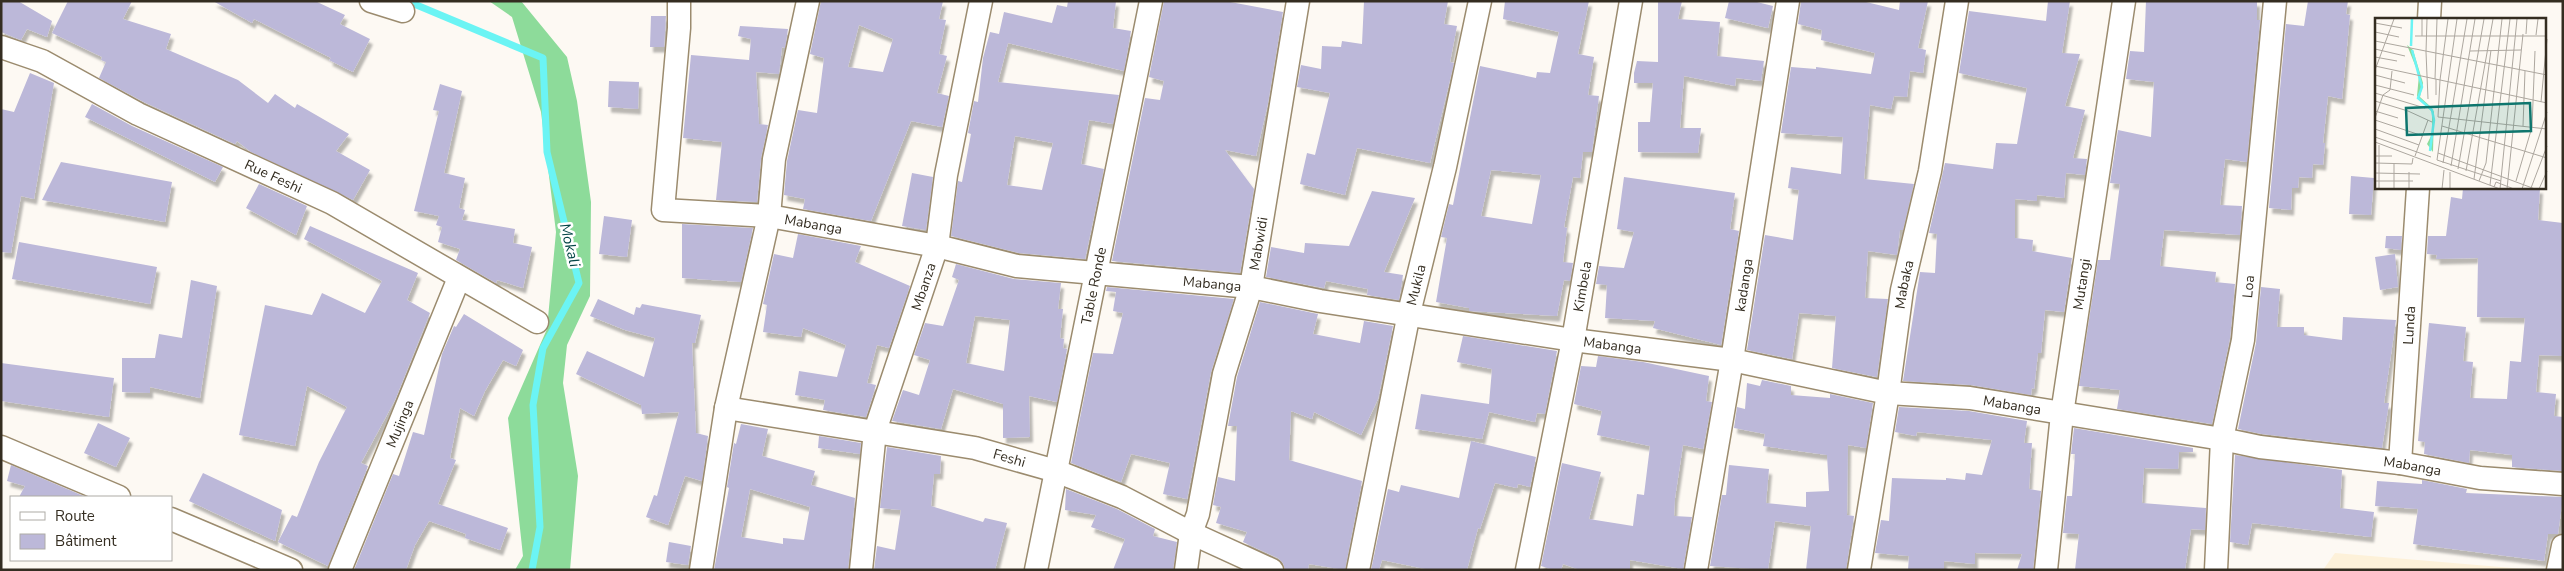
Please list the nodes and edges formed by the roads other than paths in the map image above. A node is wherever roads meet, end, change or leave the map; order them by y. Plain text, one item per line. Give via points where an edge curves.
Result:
1 (371, 1) edge
2 (679, 1) edge
3 (808, 1) edge
4 (981, 1) edge
5 (1151, 1) edge
6 (1298, 1) edge
7 (1480, 1) edge
8 (1631, 1) edge
9 (1788, 1) edge
10 (1957, 1) edge
11 (2124, 1) edge
12 (2275, 1) edge
13 (2430, 1) edge
14 (403, 12) dead end
15 (2429, 18) edge
16 (1, 48) edge
17 (2418, 189) edge
18 (769, 216) junction
19 (937, 246) junction
20 (1096, 273) junction
21 (459, 278) junction
22 (1251, 288) junction
23 (1409, 313) junction
24 (537, 322) dead end
25 (1573, 340) junction
26 (1732, 360) junction
27 (1888, 393) junction
28 (726, 408) junction
29 (2062, 414) junction
30 (875, 431) junction
31 (2222, 438) junction
32 (1, 447) edge
33 (2400, 463) junction
34 (1056, 471) junction
35 (2563, 484) edge
36 (117, 496) edge
37 (172, 519) edge
38 (1191, 532) junction
39 (2563, 546) edge
40 (291, 570) edge
41 (340, 570) edge
42 (701, 570) edge
43 (861, 570) edge
44 (1036, 570) edge
45 (1186, 570) edge
46 (1272, 570) edge
47 (1358, 570) edge
48 (1527, 570) edge
49 (1696, 570) edge
50 (1859, 570) edge
51 (2046, 570) edge
52 (2216, 570) edge
53 (2558, 570) edge

1 - 14 street
2 - 18 street, Mabanga via 663,210
3 - 18 street via 774,159
4 - 19 street, Mbanza via 946,175
5 - 20 street, Table Ronde
6 - 22 street, Mabwidi
7 - 23 street, Mukila via 1445,167
8 - 25 street, Kimbela
9 - 26 street, kadanga
10 - 27 street, Mabaka via 1930,172 1902,290
11 - 29 street, Mutangi
12 - 31 street, Loa via 2243,340
13 - 15 street
16 - 21 street, Rue Feshi via 42,61 138,114 332,203
17 - 33 street, Lunda
18 - 19 street, Mabanga
18 - 28 street
19 - 20 street, Mabanga via 1017,266
19 - 30 street, Mbanza
20 - 22 street, Mabanga
20 - 34 street, Table Ronde
21 - 24 street, Rue Feshi
21 - 41 street, Mujinga
22 - 23 street, Mabanga
22 - 38 street, Mabwidi via 1224,374 1198,514
23 - 25 street, Mabanga
23 - 47 street, Mukila
25 - 26 street, Mabanga
25 - 48 street, Kimbela
26 - 27 street, Mabanga
26 - 49 street, kadanga
27 - 29 street, Mabanga via 1970,398
27 - 50 street, Mabaka
28 - 30 street, Feshi
28 - 42 street
29 - 31 street, Mabanga
29 - 51 street, Mutangi
30 - 34 street, Feshi via 975,448
30 - 43 street, Mbanza
31 - 33 street, Mabanga via 2260,447
31 - 52 street, Loa
32 - 36 street
33 - 35 street, Mabanga via 2480,478
34 - 38 street, Feshi via 1122,497
34 - 44 street, Table Ronde
37 - 40 street
38 - 45 street, Mabwidi
38 - 46 street, Feshi
39 - 53 street

